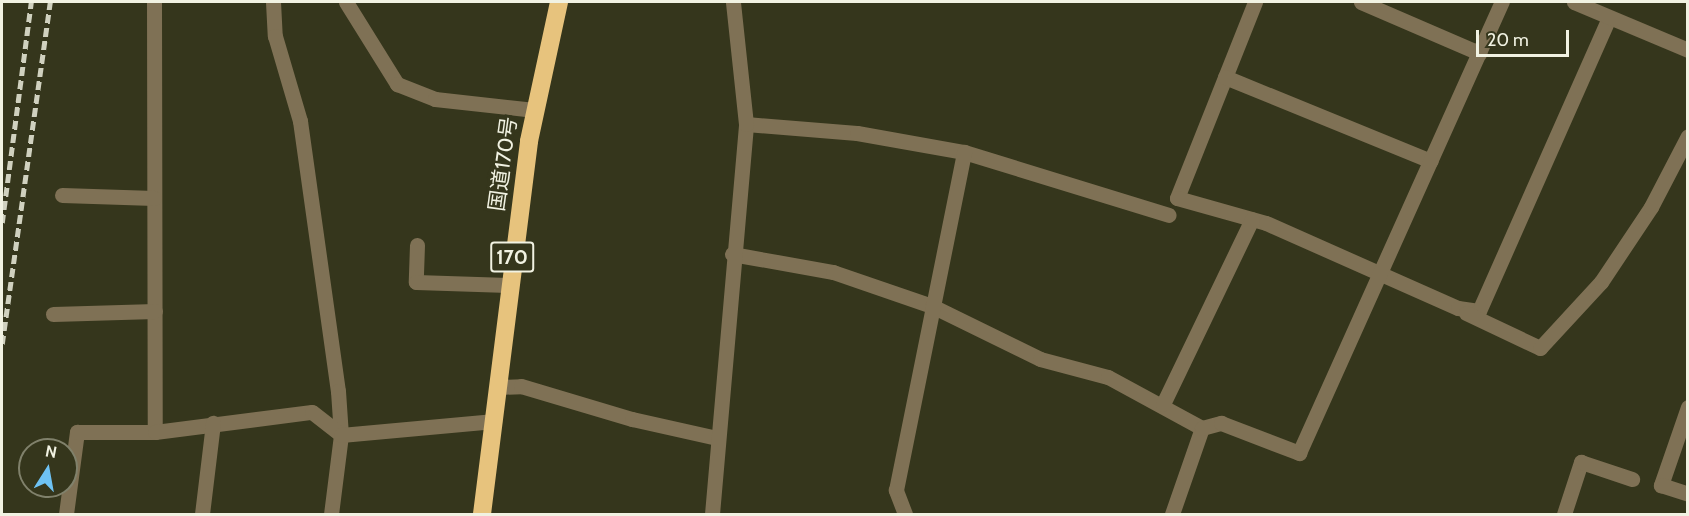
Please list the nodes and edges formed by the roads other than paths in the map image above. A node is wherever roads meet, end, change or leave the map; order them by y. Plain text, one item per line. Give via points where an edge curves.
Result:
1 (154, 2) edge
2 (273, 2) edge
3 (346, 2) edge
4 (559, 2) edge
5 (733, 2) edge
6 (1255, 2) edge
7 (1361, 2) edge
8 (1502, 2) edge
9 (1574, 2) edge
10 (1608, 16) junction
11 (1688, 50) edge
12 (1479, 54) junction
13 (1225, 77) junction
14 (534, 110) junction
15 (746, 124) junction
16 (1688, 136) edge
17 (964, 153) junction
18 (1431, 161) junction
19 (62, 195) dead end
20 (154, 198) junction
21 (1169, 215) dead end
22 (1252, 219) junction
23 (417, 244) dead end
24 (732, 254) junction
25 (1381, 273) junction
26 (508, 285) junction
27 (932, 306) junction
28 (1458, 308) junction
29 (155, 311) junction
30 (52, 314) dead end
31 (498, 387) junction
32 (1162, 404) junction
33 (1688, 407) edge
34 (494, 421) junction
35 (213, 423) junction
36 (1202, 428) junction
37 (155, 432) junction
38 (341, 435) junction
39 (717, 438) junction
40 (1632, 479) dead end
41 (1688, 494) edge
42 (66, 514) edge
43 (202, 514) edge
44 (331, 514) edge
45 (486, 514) edge
46 (712, 514) edge
47 (905, 514) edge
48 (1172, 514) edge
49 (1564, 514) edge

1 - 20 street
2 - 38 street via 275,36 300,121
3 - 14 street via 397,84 435,99
4 - 14 highway, 国道170号 / 170
5 - 15 street
6 - 13 street
7 - 12 street
8 - 12 street
9 - 10 street
10 - 11 street
10 - 28 street via 1479,311
12 - 18 street
13 - 18 street
13 - 22 street via 1177,198
14 - 26 highway, 国道170号 / 170
15 - 17 street via 857,133
15 - 24 street
16 - 28 street via 1651,207 1601,282 1540,348
17 - 21 street
17 - 27 street
18 - 25 street
19 - 20 street
20 - 29 street
22 - 25 street
22 - 32 street
23 - 26 street via 416,282
24 - 27 street via 833,272
24 - 39 street
25 - 28 street
25 - 36 street via 1299,453 1221,423
26 - 31 highway, 国道170号 / 170
27 - 32 street via 1040,359 1108,377
27 - 47 street via 896,490
29 - 30 street
29 - 37 street
31 - 34 highway, 国道170号 / 170
31 - 39 street via 521,386 632,419
32 - 36 street
33 - 41 street via 1661,485
34 - 38 street
34 - 45 highway, 国道170号 / 170
35 - 37 street
35 - 38 street via 312,412
35 - 43 street
36 - 48 street
37 - 42 street via 77,432
38 - 44 street
39 - 46 street
40 - 49 street via 1581,462

